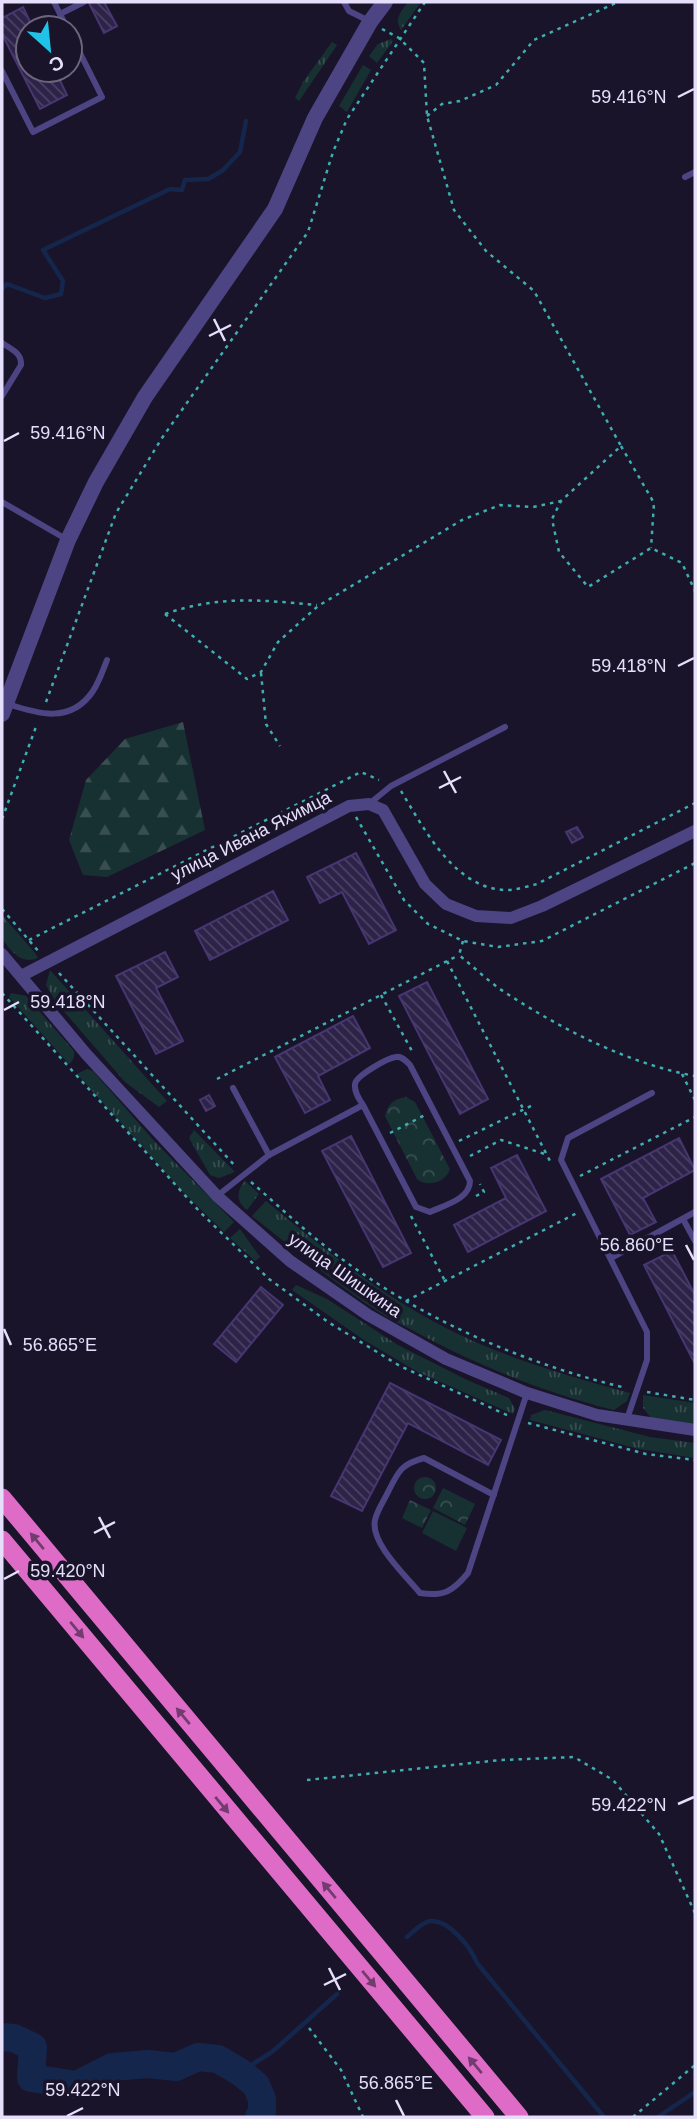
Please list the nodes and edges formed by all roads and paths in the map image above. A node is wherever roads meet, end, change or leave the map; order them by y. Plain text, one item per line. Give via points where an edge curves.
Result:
1 (54, 2) edge
2 (84, 2) edge
3 (344, 2) edge
4 (385, 2) edge
5 (425, 2) edge
6 (618, 2) edge
7 (60, 14) joint
8 (370, 22) junction
9 (399, 38) junction
10 (84, 61) edge
11 (2, 71) edge
12 (427, 116) junction
13 (695, 172) edge
14 (685, 177) dead end
15 (2, 344) edge
16 (2, 396) edge
17 (621, 446) junction
18 (561, 501) junction
19 (2, 502) edge
20 (68, 540) junction
21 (652, 548) junction
22 (695, 591) edge
23 (318, 606) junction
24 (107, 660) dead end
25 (261, 672) junction
26 (4, 709) edge
27 (41, 715) junction
28 (505, 727) dead end
29 (280, 746) dead end
30 (391, 786) junction
31 (695, 803) edge
32 (369, 804) junction
33 (349, 806) junction
34 (2, 819) edge
35 (695, 831) edge
36 (695, 863) edge
37 (2, 909) edge
38 (29, 940) junction
39 (463, 941) junction
40 (2, 954) edge
41 (459, 955) junction
42 (47, 961) junction
43 (447, 961) junction
44 (21, 976) junction
45 (682, 1074) junction
46 (695, 1076) edge
47 (217, 1079) dead end
48 (233, 1088) dead end
49 (652, 1093) dead end
50 (695, 1100) edge
51 (535, 1104) dead end
52 (363, 1105) junction
53 (524, 1110) junction
54 (434, 1111) junction
55 (695, 1117) edge
56 (380, 1138) junction
57 (458, 1141) dead end
58 (269, 1155) junction
59 (548, 1155) junction
60 (467, 1157) dead end
61 (553, 1165) dead end
62 (242, 1175) junction
63 (571, 1180) junction
64 (217, 1196) junction
65 (572, 1204) dead end
66 (695, 1212) edge
67 (410, 1215) dead end
68 (683, 1219) junction
69 (695, 1241) edge
70 (611, 1258) junction
71 (445, 1281) junction
72 (406, 1301) junction
73 (638, 1391) junction
74 (527, 1394) junction
75 (695, 1400) edge
76 (627, 1419) junction
77 (695, 1430) edge
78 (494, 1495) junction
79 (2, 1498) edge
80 (2, 1540) edge
81 (307, 1780) dead end
82 (695, 1913) edge
83 (309, 2028) dead end
84 (695, 2065) edge
85 (363, 2117) edge
86 (485, 2117) edge
87 (519, 2117) edge
88 (633, 2117) edge

1 - 7 lane
2 - 7 lane
3 - 8 lane via 349,11
4 - 8 street
5 - 9 path
6 - 12 path via 534,40 496,85 442,104
8 - 9 path
8 - 20 street via 315,118 275,209 145,397
9 - 12 path via 424,63
9 - 27 path via 347,119 308,232 162,438 116,513
10 - 11 lane via 102,97 33,132
12 - 17 path via 454,210 486,251 534,291
13 - 14 lane
15 - 16 lane via 22,359
17 - 18 path
17 - 21 path via 654,503
18 - 21 path via 552,519 559,552 588,587
18 - 23 path via 533,507 500,505 462,520
19 - 20 lane
20 - 26 street
21 - 22 path via 682,563
23 - 25 path via 278,642
23 - 25 path via 243,598 193,604 165,614 247,679
24 - 27 lane via 93,691 80,705 63,713
25 - 29 path via 266,724
26 - 27 lane
27 - 34 path
28 - 30 lane
30 - 31 path via 401,791 453,867 484,886 509,890 537,884
30 - 32 lane
30 - 38 path via 361,772
32 - 33 street, улица Ивана Яхимца
32 - 35 street via 383,810 425,884 446,904 476,916 511,918 542,906
33 - 39 path via 404,900 428,924
33 - 42 street, улица Ивана Яхимца
36 - 39 path via 542,941 498,947
37 - 38 path
38 - 42 path
39 - 41 path
40 - 44 street, улица Шишкина
41 - 43 path
41 - 45 path via 508,994 572,1031 662,1070
42 - 44 street, улица Ивана Яхимца
42 - 62 path
43 - 47 path
43 - 53 path
44 - 64 street, улица Шишкина
45 - 46 path
45 - 50 path
48 - 58 lane
49 - 63 lane via 568,1138 561,1160
51 - 53 path
52 - 54 lane via 355,1091 358,1076 396,1057 410,1065
52 - 56 lane
52 - 58 lane
53 - 57 path
53 - 59 path
54 - 56 path
54 - 56 lane via 470,1189 430,1213 416,1207
55 - 63 path
58 - 62 lane
59 - 60 path via 501,1140
59 - 61 path
62 - 64 lane
62 - 72 path via 315,1239
63 - 70 lane
64 - 74 street, улица Шишкина via 290,1261 368,1315 446,1359
65 - 71 path via 577,1214
66 - 68 lane
67 - 71 path
68 - 69 lane
68 - 70 lane
70 - 73 lane via 648,1332 648,1360
71 - 72 path
72 - 73 path via 483,1342
73 - 75 path
73 - 76 lane
74 - 76 street, улица Шишкина
74 - 78 lane
76 - 77 street, улица Шишкина
78 - 78 lane via 468,1573 456,1587 436,1596 420,1593 374,1532 375,1519 398,1472 409,1462 424,1458
87 -> 79 highway
80 -> 86 highway
81 - 82 path via 574,1757 613,1780 659,1834
83 - 85 path via 341,2070
84 - 88 path

